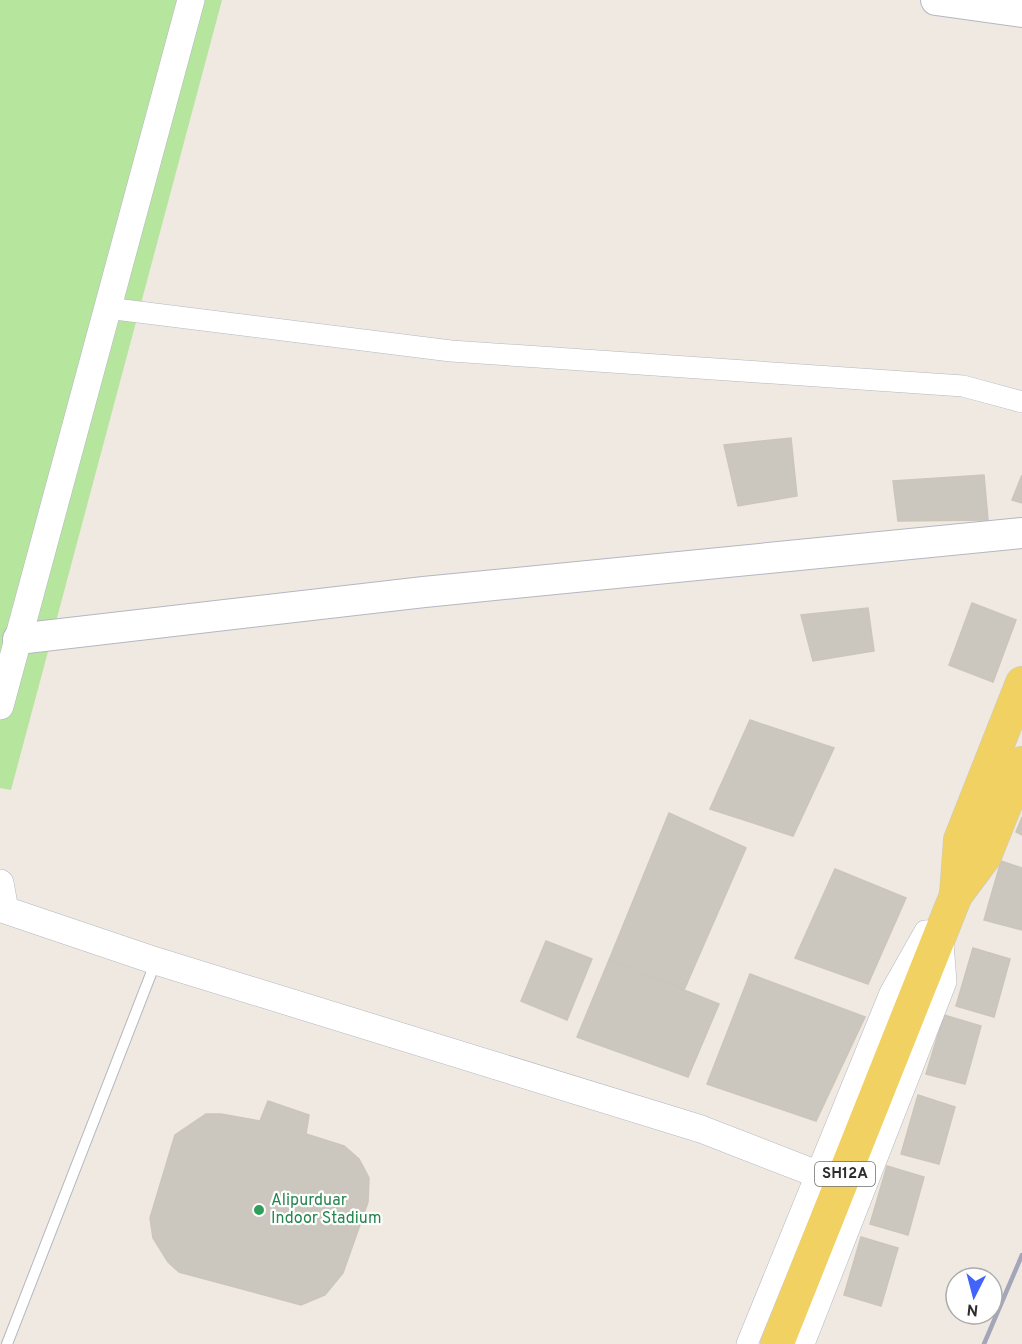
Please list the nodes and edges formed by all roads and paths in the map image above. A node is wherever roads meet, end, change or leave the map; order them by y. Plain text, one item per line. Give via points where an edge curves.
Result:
1 (191, 0) edge
2 (936, 0) edge
3 (1022, 12) edge
4 (107, 309) junction
5 (1022, 402) edge
6 (1022, 533) edge
7 (18, 639) junction
8 (1022, 683) edge
9 (0, 705) edge
10 (1022, 764) edge
11 (0, 883) edge
12 (956, 895) junction
13 (942, 930) junction
14 (156, 961) junction
15 (817, 1174) junction
16 (7, 1344) edge
17 (747, 1344) edge
18 (777, 1344) edge
19 (804, 1344) edge

1 - 4 street
2 - 3 main road
4 - 5 street via 450,351 963,386
4 - 7 street
6 - 7 main road via 424,592
7 - 9 street
8 - 12 main road, SH12A via 960,840
10 - 12 main road, SH12A via 985,856
11 - 14 street via 5,910
12 - 13 main road, SH12A
13 - 15 street via 925,931 890,993
13 - 18 main road, SH12A
13 - 19 street via 946,982
14 - 15 street via 700,1129
14 - 16 lane
15 - 17 street

